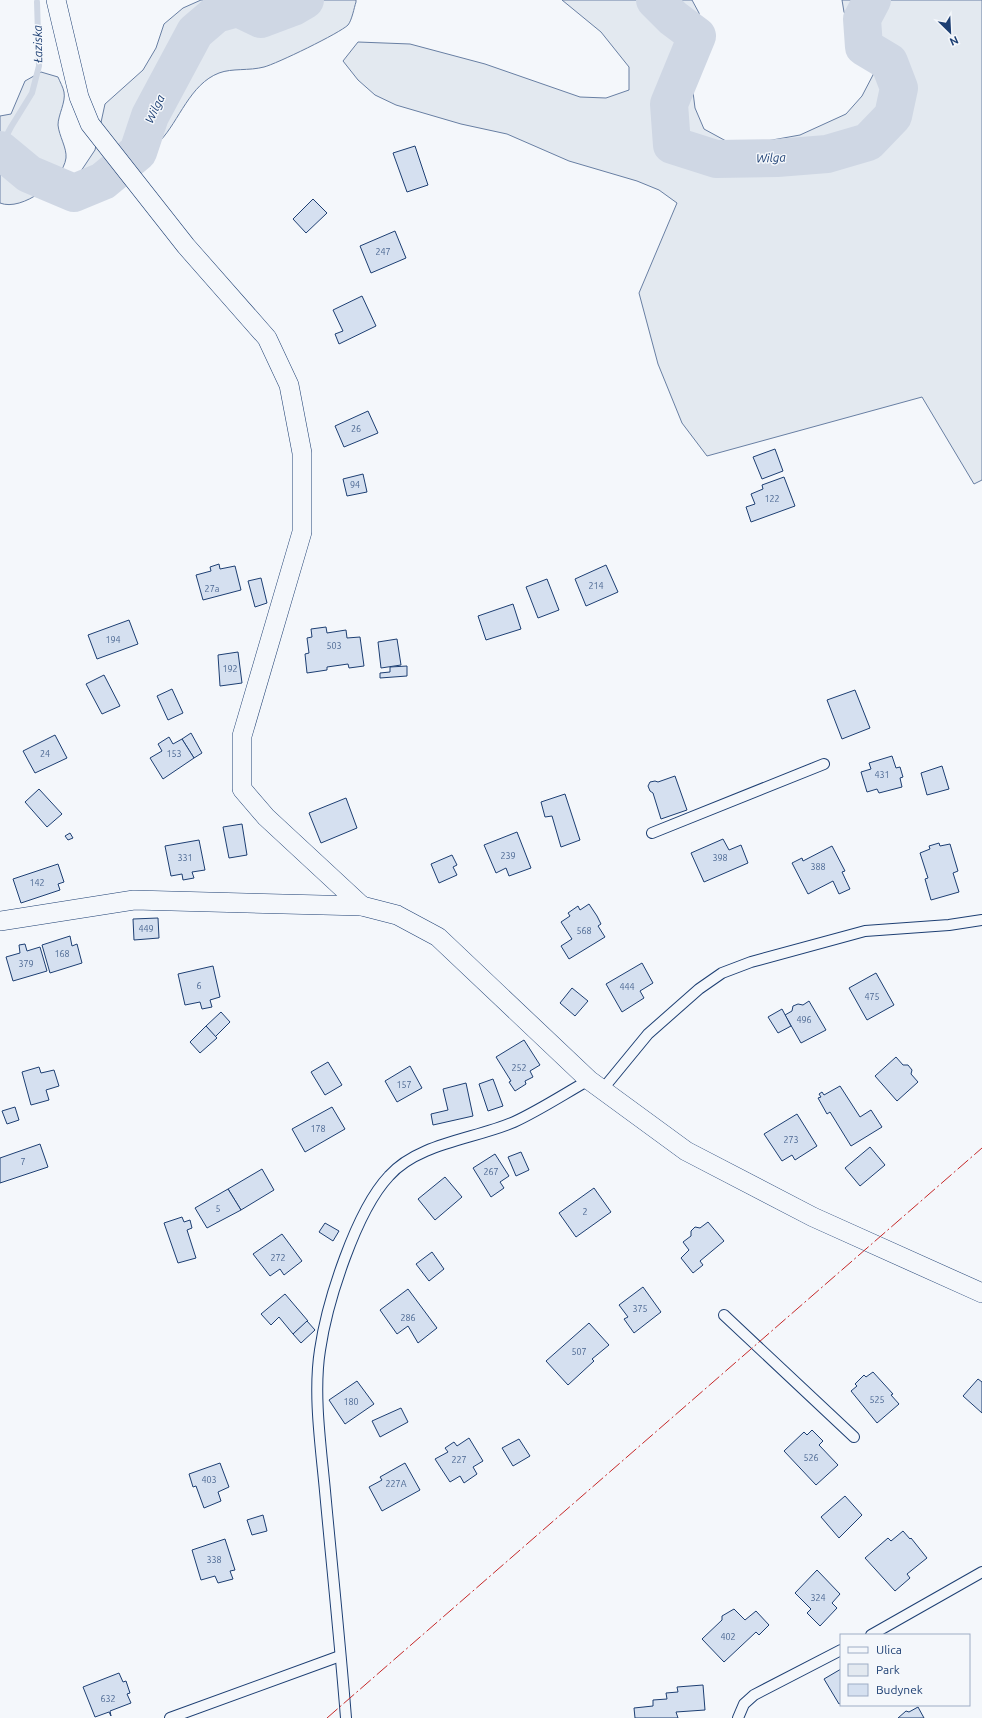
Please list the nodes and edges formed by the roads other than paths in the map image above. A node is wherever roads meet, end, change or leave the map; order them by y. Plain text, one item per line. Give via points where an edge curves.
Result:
1 (56, 0) edge
2 (824, 764) dead end
3 (652, 833) dead end
4 (362, 906) junction
5 (982, 920) edge
6 (0, 921) edge
7 (595, 1085) junction
8 (982, 1294) edge
9 (724, 1314) dead end
10 (854, 1437) dead end
11 (982, 1572) edge
12 (873, 1634) edge
13 (840, 1651) edge
14 (340, 1656) junction
15 (170, 1718) edge
16 (346, 1718) edge
17 (738, 1718) edge

1 - 4 street via 79,97 90,124 186,246 267,338 289,385 302,453 302,532 242,736 242,789 266,817
2 - 3 lane
4 - 6 street via 134,900
4 - 7 street via 397,915 438,937
5 - 7 lane via 865,931 751,962 722,973 699,989
7 - 8 street via 686,1151 813,1217
7 - 14 lane via 514,1122 411,1158 389,1176 365,1211 352,1238 331,1302 319,1358 318,1410
9 - 10 lane
11 - 12 lane
13 - 17 lane via 754,1695 744,1704
14 - 15 lane
14 - 16 lane

